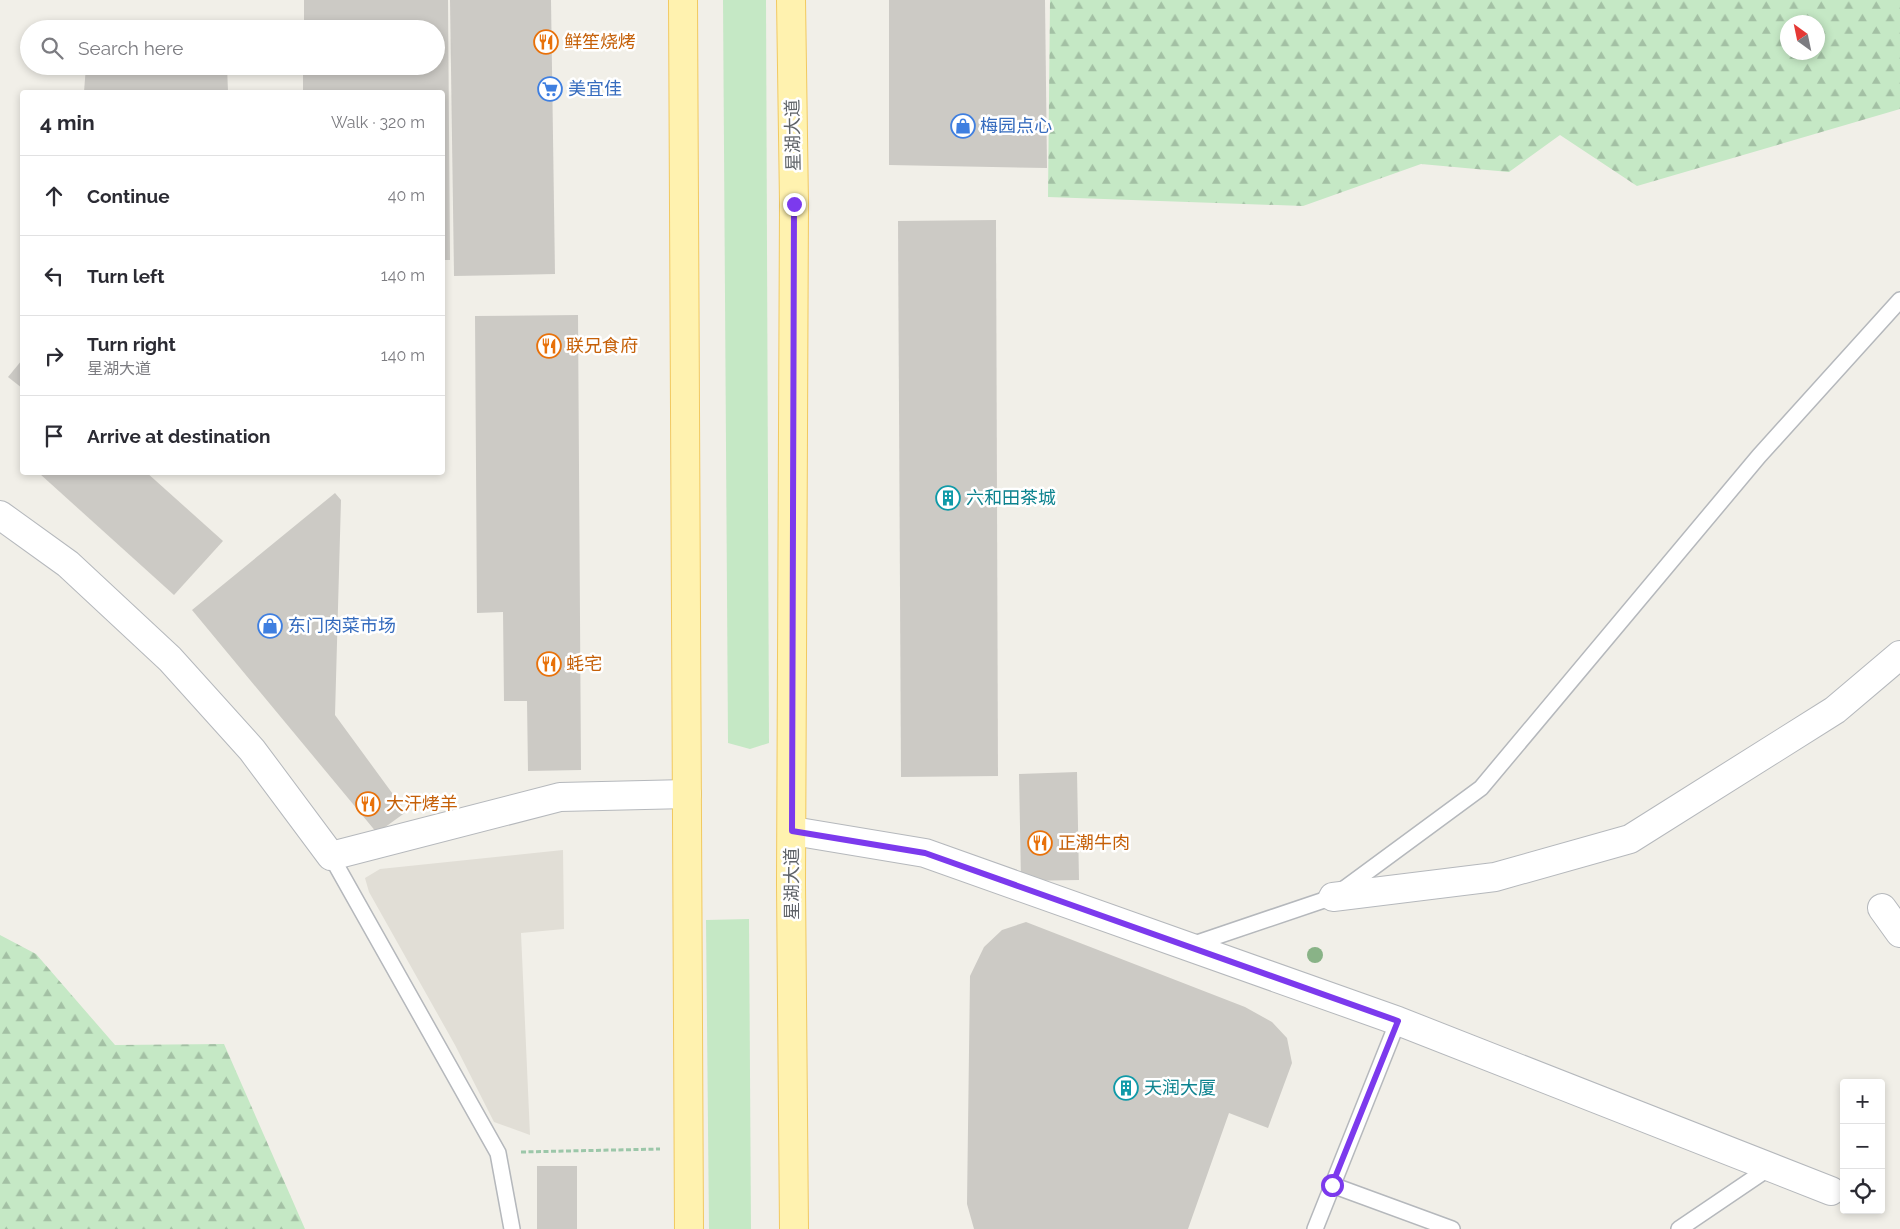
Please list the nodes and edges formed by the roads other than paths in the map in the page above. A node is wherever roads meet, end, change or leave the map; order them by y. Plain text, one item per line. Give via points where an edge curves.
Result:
1 (683, 0) edge
2 (790, 0) edge
3 (1900, 300) edge
4 (0, 515) edge
5 (1900, 655) edge
6 (687, 794) junction
7 (792, 831) junction
8 (331, 856) junction
9 (1333, 897) junction
10 (1882, 908) dead end
11 (1900, 933) edge
12 (1187, 947) junction
13 (1398, 1021) junction
14 (1769, 1168) junction
15 (1332, 1185) junction
16 (1831, 1190) dead end
17 (512, 1229) edge
18 (689, 1229) edge
19 (794, 1229) edge
20 (1315, 1229) edge
21 (1452, 1229) edge
22 (1680, 1229) edge

1 - 6 main road
2 - 7 main road, 星湖大道 via 794,204
3 - 9 lane via 1759,456 1481,788
4 - 8 street via 68,564 170,659 252,750
5 - 9 street via 1835,710 1630,839 1495,877
6 - 8 street via 560,797
6 - 18 main road
7 - 12 street via 925,853
7 - 19 main road, 星湖大道
8 - 17 lane via 498,1153
9 - 12 lane
10 - 11 street
12 - 13 street
13 - 14 street
13 - 15 lane
14 - 16 street
14 - 22 lane
15 - 20 lane
15 - 21 lane

